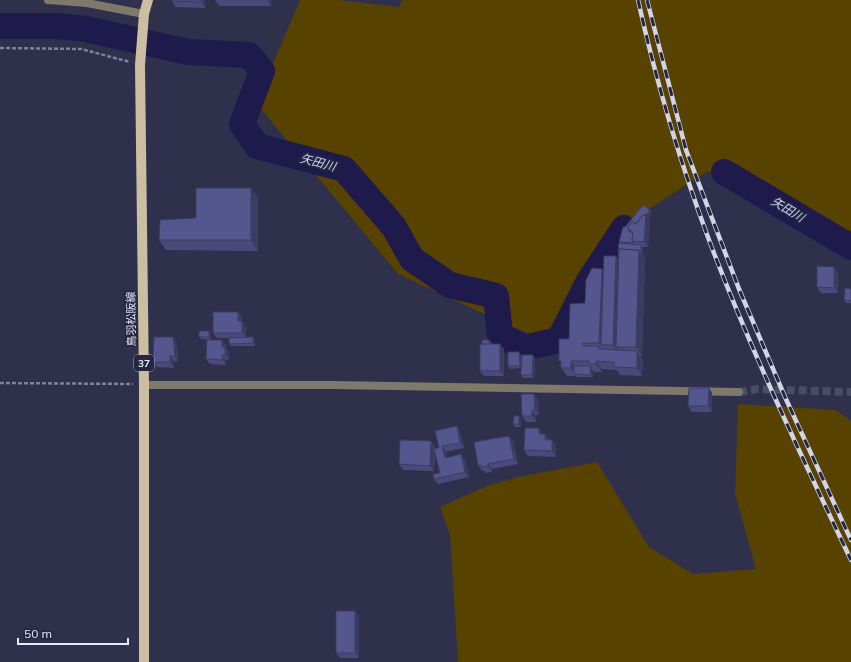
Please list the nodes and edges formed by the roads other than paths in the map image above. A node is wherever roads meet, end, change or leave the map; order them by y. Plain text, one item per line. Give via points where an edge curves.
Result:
1 (48, 0) edge
2 (148, 0) edge
3 (144, 14) junction
4 (144, 384) junction
5 (739, 392) tunnel mouth
6 (144, 662) edge

1 - 3 street
2 - 3 main road, 鳥羽松阪線 / 37
3 - 4 main road, 鳥羽松阪線 / 37 via 140,65
4 - 5 street
4 - 6 main road, 鳥羽松阪線 / 37

